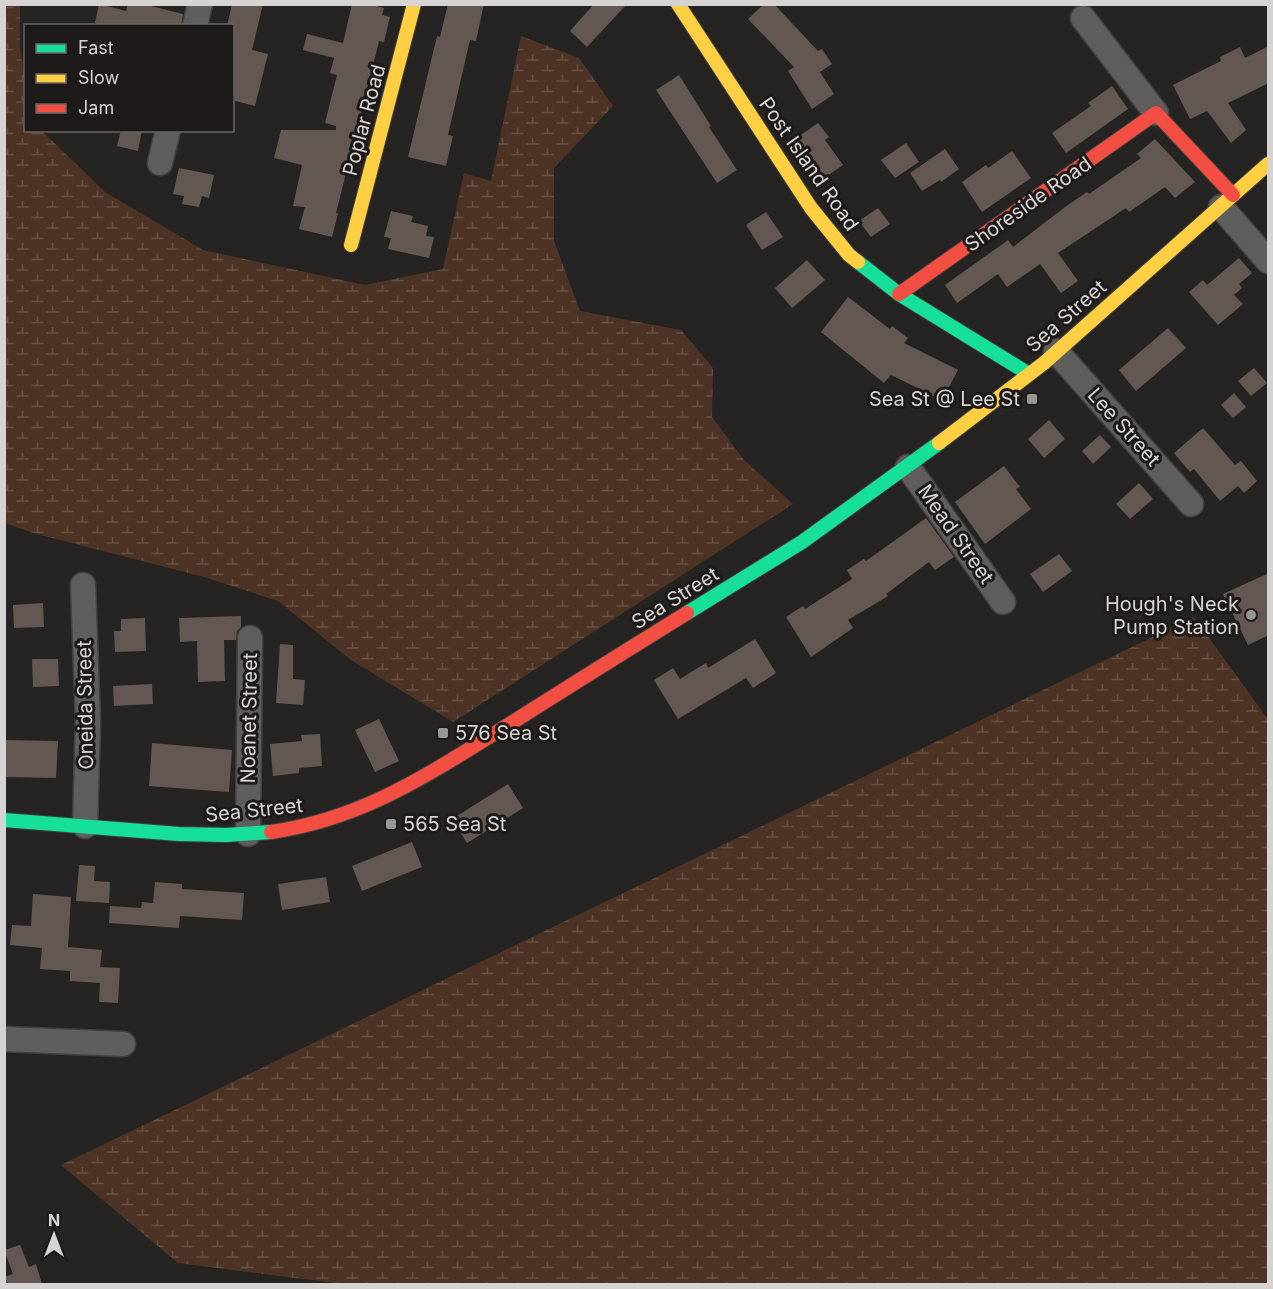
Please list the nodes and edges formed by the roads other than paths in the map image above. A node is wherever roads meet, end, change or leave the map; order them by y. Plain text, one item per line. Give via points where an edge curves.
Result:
1 (200, 4) edge
2 (414, 4) edge
3 (678, 4) edge
4 (1083, 18) dead end
5 (195, 24) edge
6 (1156, 113) junction
7 (167, 132) edge
8 (159, 163) dead end
9 (1269, 164) edge
10 (1227, 201) junction
11 (351, 245) dead end
12 (1269, 261) edge
13 (899, 294) junction
14 (1056, 351) junction
15 (1029, 374) junction
16 (908, 467) junction
17 (1191, 504) dead end
18 (83, 585) dead end
19 (1003, 602) dead end
20 (250, 638) dead end
21 (4, 820) edge
22 (85, 826) junction
23 (248, 834) junction
24 (4, 1039) edge
25 (123, 1044) dead end

1 - 5 street
2 - 11 main road, Poplar Road
3 - 13 main road, Post Island Road via 811,208 849,255
4 - 6 street
6 - 10 main road
6 - 13 main road, Shoreside Road
7 - 8 street
9 - 10 main road, Sea Street
10 - 12 street
10 - 14 main road, Sea Street
13 - 15 main road, Post Island Road
14 - 15 main road, Sea Street
14 - 17 street, Lee Street
15 - 16 main road, Sea Street
16 - 19 street, Mead Street
16 - 23 main road, Sea Street via 802,542 411,785 333,819
18 - 22 street, Oneida Street via 88,722
20 - 23 street, Noanet Street
21 - 22 main road, Sea Street
22 - 23 main road, Sea Street via 208,836
24 - 25 street

